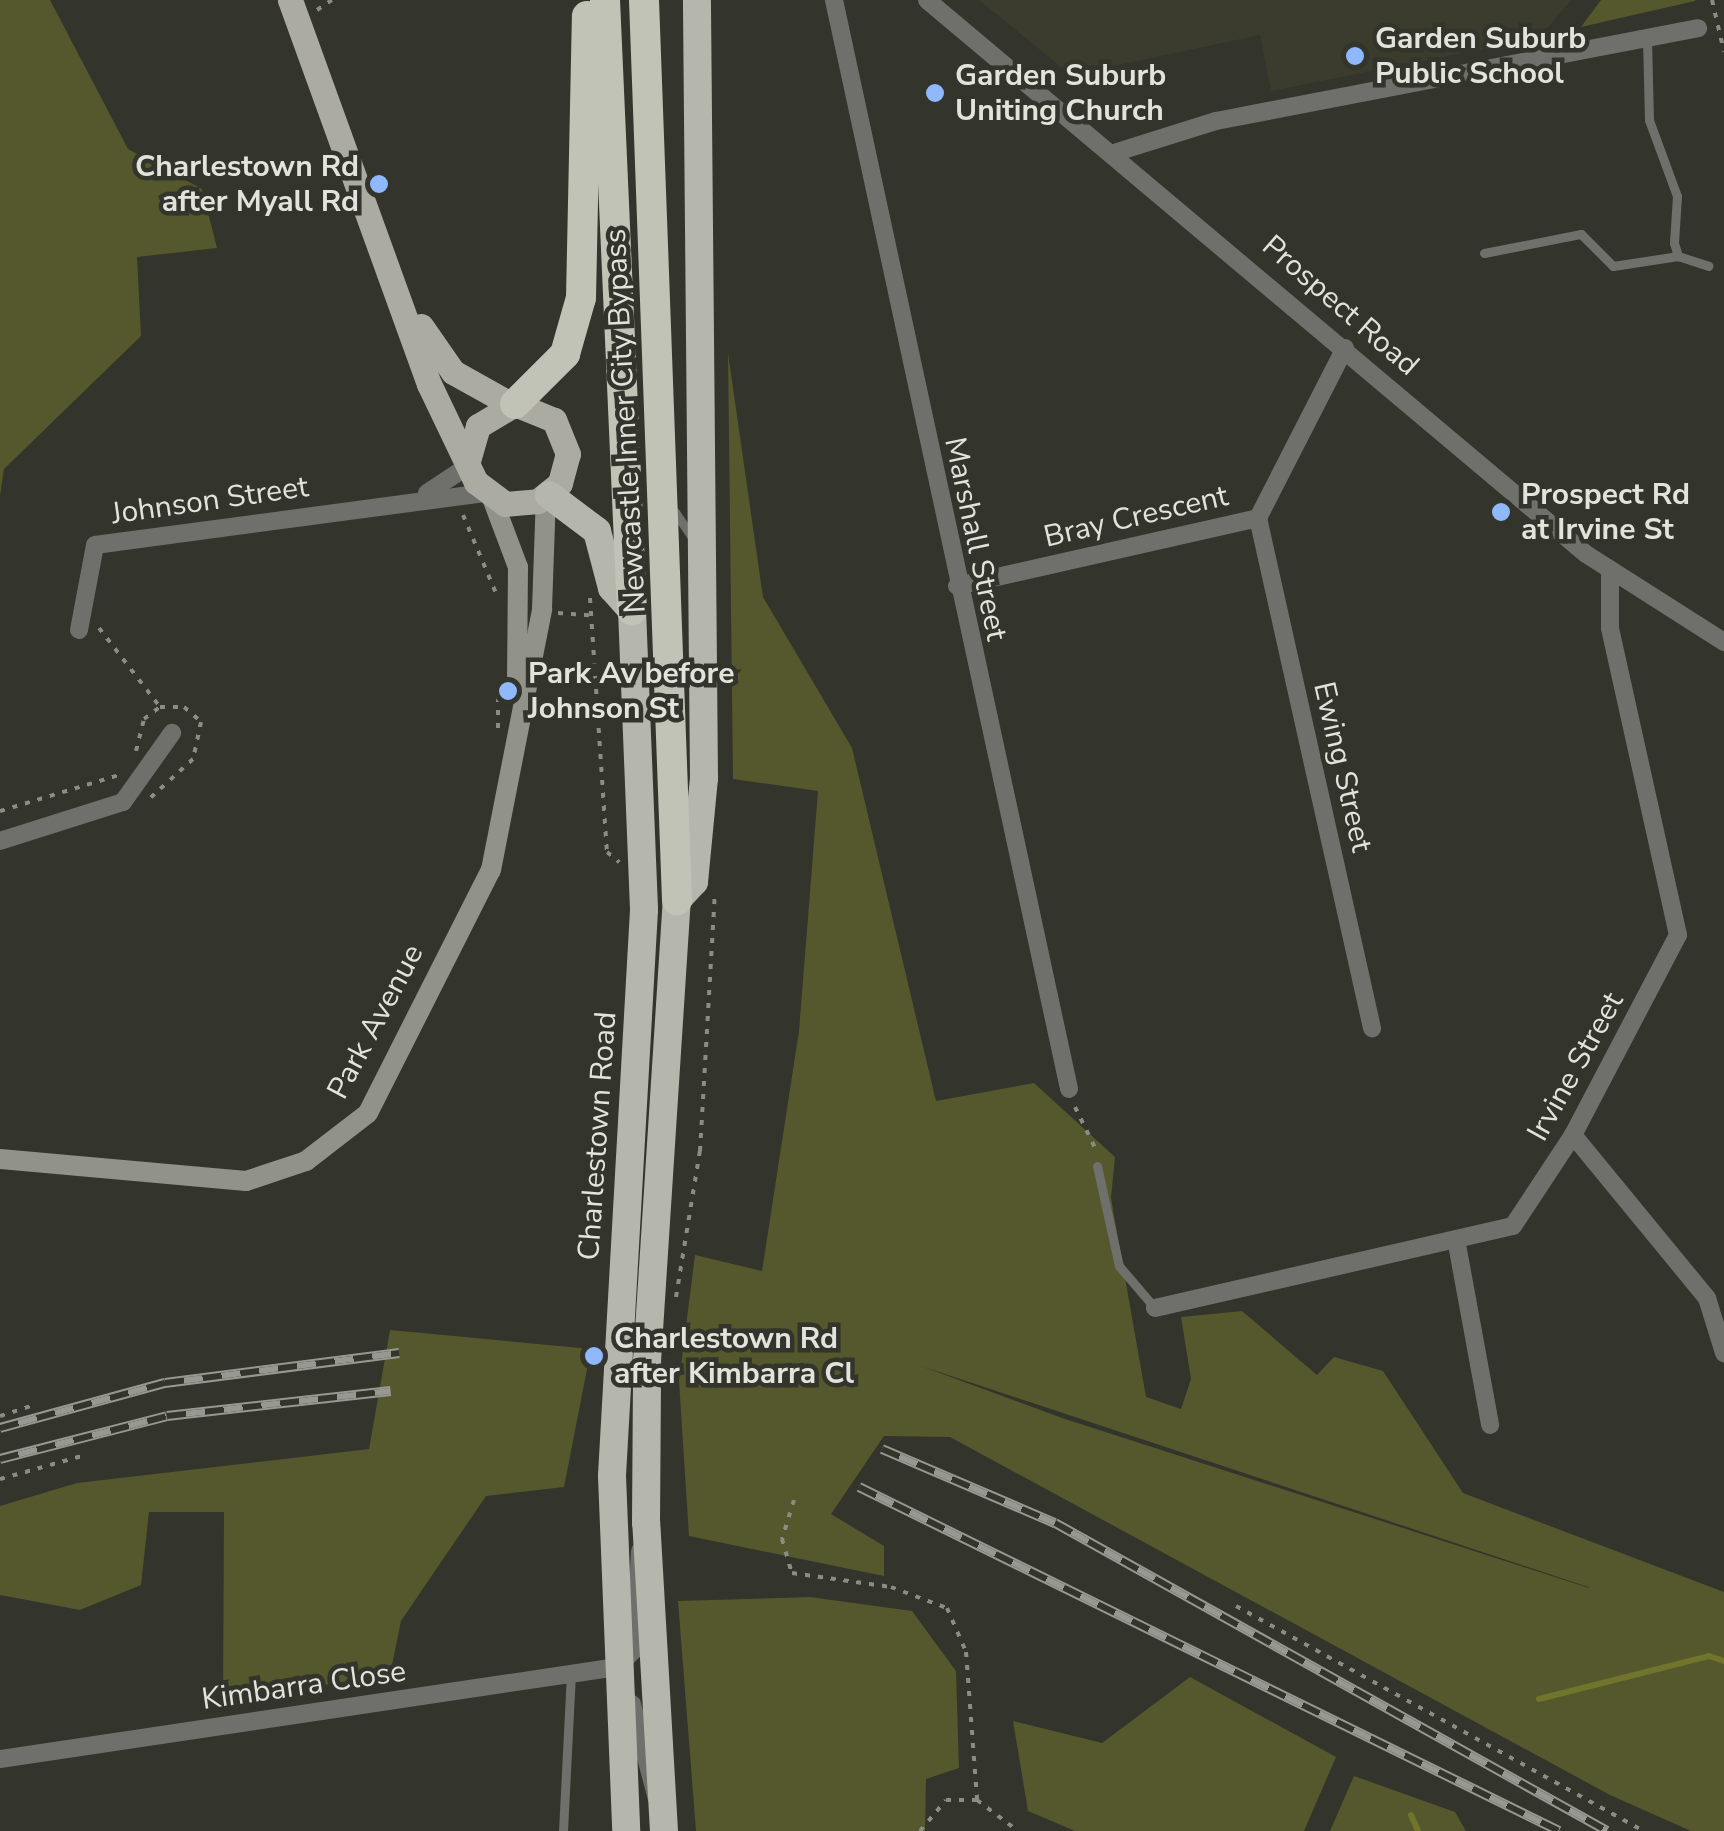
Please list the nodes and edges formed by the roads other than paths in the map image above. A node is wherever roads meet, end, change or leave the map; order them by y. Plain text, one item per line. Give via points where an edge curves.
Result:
1 (290, 0) edge
2 (588, 0) edge
3 (605, 0) edge
4 (644, 0) edge
5 (698, 0) edge
6 (834, 0) edge
7 (927, 0) edge
8 (1698, 28) dead end
9 (1647, 38) junction
10 (1117, 152) junction
11 (1484, 254) dead end
12 (1678, 256) junction
13 (1708, 266) dead end
14 (395, 278) junction
15 (1346, 348) junction
16 (513, 405) junction
17 (468, 463) junction
18 (665, 492) junction
19 (488, 495) junction
20 (548, 496) junction
21 (417, 497) junction
22 (1258, 518) junction
23 (705, 548) junction
24 (1610, 571) junction
25 (957, 586) junction
26 (632, 610) junction
27 (80, 626) road end
28 (1724, 642) edge
29 (516, 708) junction
30 (172, 733) dead end
31 (0, 841) edge
32 (676, 900) junction
33 (1372, 1028) dead end
34 (1069, 1089) road end
35 (1573, 1135) junction
36 (0, 1159) edge
37 (1098, 1166) road end
38 (1456, 1238) junction
39 (1155, 1308) joint
40 (1724, 1353) edge
41 (1490, 1425) dead end
42 (646, 1523) junction
43 (617, 1667) junction
44 (571, 1674) junction
45 (0, 1759) edge
46 (663, 1821) edge
47 (563, 1831) edge
48 (626, 1831) edge

1 - 14 main road
2 - 16 highway via 578,314 565,354
3 - 26 highway, Newcastle Inner City Bypass
4 - 18 highway, Newcastle Inner City Bypass
5 - 23 highway
6 - 25 street, Marshall Street
7 - 10 street, Prospect Road
8 - 9 street
9 - 10 street via 1216,121
9 - 12 lane via 1650,120 1673,176
10 - 15 street, Prospect Road
11 - 12 lane via 1581,234 1612,266
12 - 13 lane
14 - 16 main road via 448,367
14 - 17 main road via 429,384
15 - 22 street, Bray Crescent
15 - 24 street, Prospect Road
16 - 17 main road via 478,426
16 - 20 main road via 547,414 563,434 567,465
17 - 19 main road
17 - 21 street, Johnson Street
18 - 23 lane
18 - 32 highway, Newcastle Inner City Bypass
19 - 20 main road via 522,505
19 - 21 street, Johnson Street
19 - 29 main road, Park Avenue via 518,566
20 - 26 highway via 597,531 612,588
20 - 29 main road, Park Avenue via 541,616
21 - 27 street, Johnson Street via 95,545
22 - 25 street, Bray Crescent
22 - 33 street, Ewing Street
23 - 32 highway via 704,778 694,882
24 - 28 street, Prospect Road
24 - 35 street, Irvine Street via 1610,628 1678,935
25 - 34 street, Marshall Street
26 - 43 highway, Charlestown Road via 644,910 614,1422
29 - 36 main road, Park Avenue via 491,870 368,1112 341,1139 272,1174 224,1183
30 - 31 street via 123,802
32 - 42 highway, Charlestown Road
35 - 38 street, Irvine Street via 1514,1226
35 - 40 street via 1707,1298
37 - 39 lane via 1118,1266
38 - 39 street, Irvine Street
38 - 41 street
42 - 43 street, Charlestown Road via 632,1583 634,1648
42 - 46 highway, Charlestown Road
43 - 44 street, Kimbarra Close
43 - 46 street, Charlestown Road
43 - 48 highway, Charlestown Road
44 - 45 street, Kimbarra Close
44 - 47 lane

